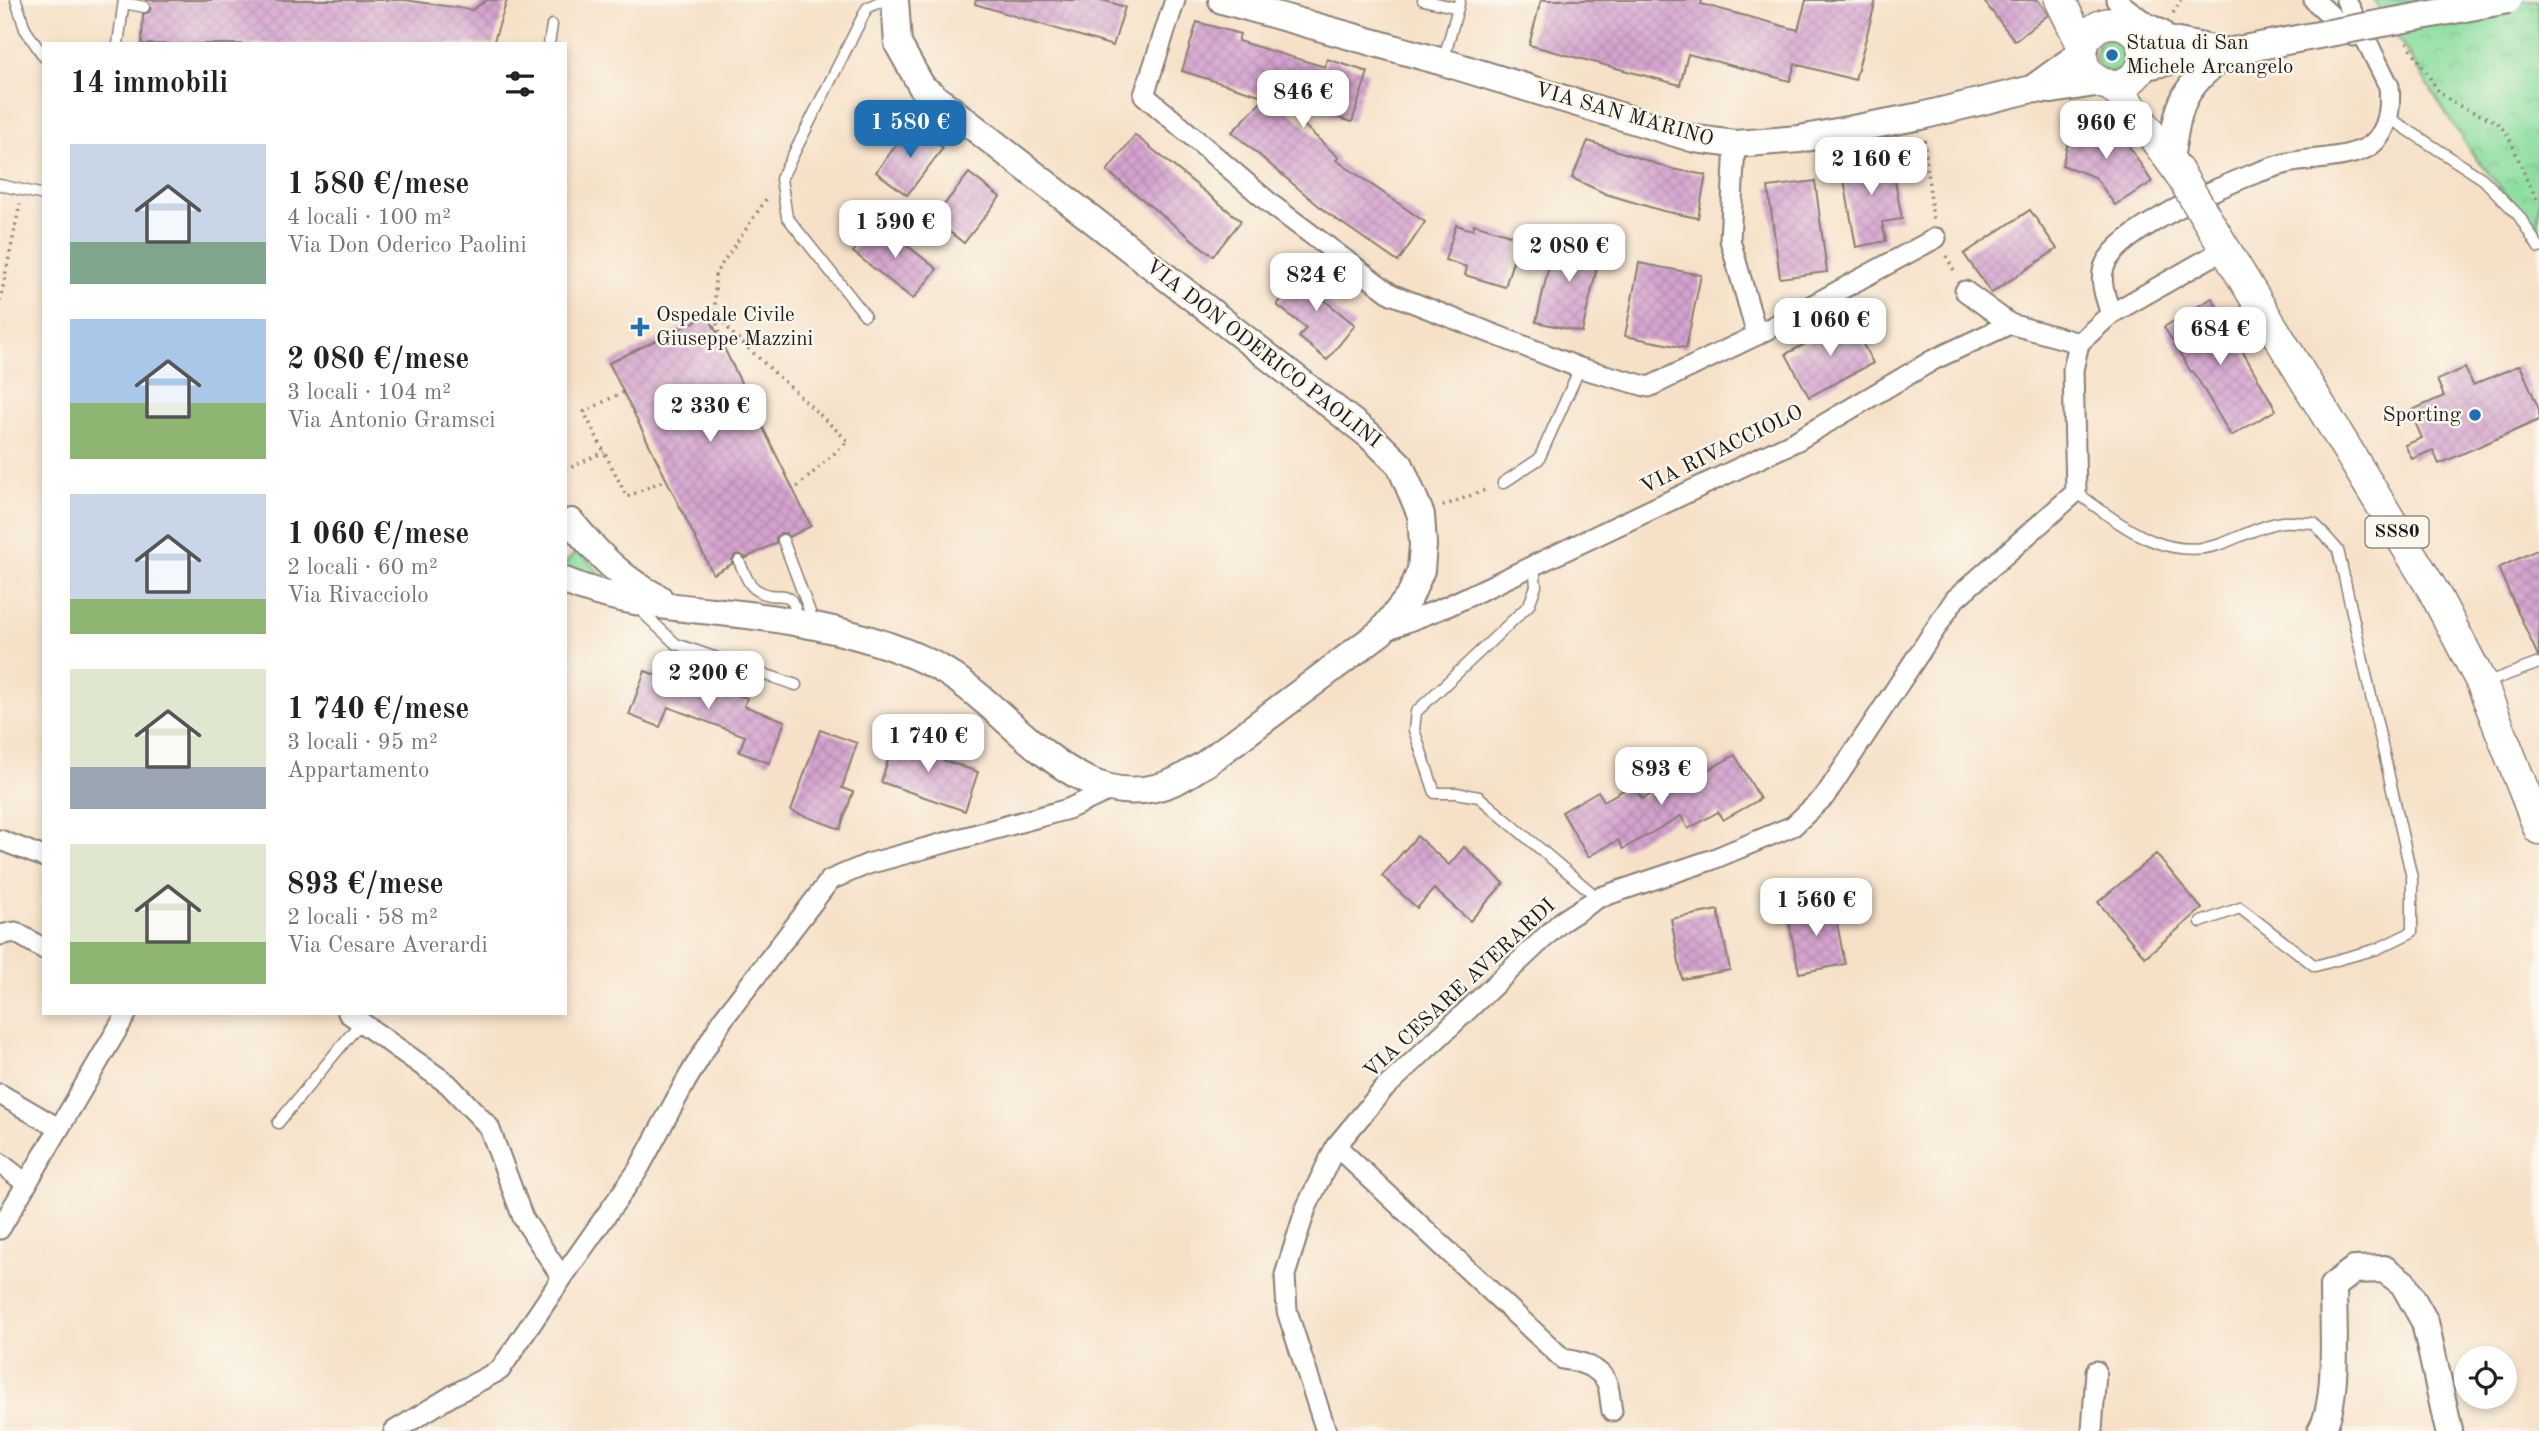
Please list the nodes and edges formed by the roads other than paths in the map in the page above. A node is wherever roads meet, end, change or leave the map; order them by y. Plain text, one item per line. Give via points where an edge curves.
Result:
1 (16, 0) edge
2 (883, 0) edge
3 (895, 0) edge
4 (1175, 0) edge
5 (1222, 0) edge
6 (1423, 0) edge
7 (2060, 0) edge
8 (2080, 0) edge
9 (2314, 0) edge
10 (2346, 0) edge
11 (2508, 0) edge
12 (124, 1) edge
13 (1459, 4) edge
14 (144, 7) dead end
15 (2119, 17) edge
16 (552, 25) dead end
17 (118, 42) edge
18 (549, 42) edge
19 (2083, 49) junction
20 (2227, 52) junction
21 (2372, 53) junction
22 (42, 54) edge
23 (1443, 62) junction
24 (2140, 68) junction
25 (2105, 83) junction
26 (2032, 89) junction
27 (2388, 117) junction
28 (1735, 144) junction
29 (2174, 165) junction
30 (0, 185) edge
31 (42, 195) edge
32 (1936, 238) road end
33 (2220, 242) junction
34 (2539, 248) edge
35 (1965, 291) road end
36 (2111, 314) junction
37 (865, 315) dead end
38 (2010, 324) junction
39 (1758, 335) junction
40 (2079, 343) junction
41 (1580, 368) junction
42 (1503, 483) road end
43 (2076, 492) junction
44 (568, 517) edge
45 (783, 540) dead end
46 (567, 548) edge
47 (739, 561) dead end
48 (1534, 565) junction
49 (567, 582) edge
50 (628, 599) junction
51 (683, 609) junction
52 (807, 625) junction
53 (1381, 632) junction
54 (2539, 663) edge
55 (2482, 684) junction
56 (796, 685) dead end
57 (1112, 789) junction
58 (2539, 829) edge
59 (0, 840) edge
60 (42, 856) edge
61 (1598, 898) junction
62 (2201, 922) dead end
63 (0, 935) edge
64 (42, 949) edge
65 (126, 1015) edge
66 (355, 1018) edge
67 (0, 1094) edge
68 (278, 1123) dead end
69 (58, 1128) junction
70 (1336, 1146) junction
71 (0, 1163) edge
72 (27, 1184) junction
73 (0, 1229) edge
74 (562, 1278) junction
75 (2096, 1371) dead end
76 (1612, 1411) dead end
77 (394, 1431) edge
78 (1326, 1431) edge
79 (2092, 1431) edge
80 (2321, 1431) edge
81 (2449, 1431) edge

1 - 22 lane via 25,29
2 - 37 lane via 867,8 780,179 787,217
3 - 53 street, VIA DON ODERICO PAOLINI via 898,44 922,87 1369,435 1400,465 1422,515 1423,545 1410,596
4 - 41 street via 1144,94 1272,205 1391,294
5 - 23 street, VIA SAN MARINO
6 - 13 lane
7 - 19 main road, SS80
8 - 15 main road
9 - 21 street
10 - 21 street
11 - 20 street, bridge
12 - 14 lane
12 - 17 lane
13 - 23 lane
15 - 19 main road via 2093,30
15 - 20 street via 2158,38
15 - 24 main road, SS80 via 2142,43
16 - 18 lane
19 - 25 main road, SS80 via 2088,71
19 - 26 street, VIA SAN MARINO
20 - 24 street
20 - 29 street via 2186,93 2178,112
21 - 27 street via 2389,86
23 - 28 street, VIA SAN MARINO via 1695,139
24 - 25 main road via 2126,82
24 - 29 main road, SS80 via 2148,98 2165,128
25 - 26 street, VIA SAN MARINO
25 - 29 main road, SS80 via 2126,100
26 - 28 street, VIA SAN MARINO via 1800,139
27 - 34 lane via 2483,179 2519,216
27 - 36 street via 2379,137 2361,150 2287,164 2224,184 2123,243 2108,258 2103,273 2102,288
28 - 39 street via 1730,240
29 - 33 main road, SS80, bridge
30 - 31 lane
32 - 39 street
33 - 36 street
33 - 55 main road, SS80 via 2434,592
35 - 38 street
36 - 40 street
38 - 40 street
38 - 48 street, VIA RIVACCIOLO via 1933,360 1796,441
39 - 41 street via 1649,387
40 - 43 street via 2073,370
41 - 42 lane via 1539,459
43 - 61 street, VIA CESARE AVERARDI via 1955,599 1825,796 1793,826 1712,860
43 - 62 lane via 2151,542 2180,550 2217,545 2281,522 2314,523 2338,550 2412,878 2412,932 2377,949 2315,966 2240,908
44 - 46 street
44 - 51 street via 593,548 636,587
45 - 52 lane
47 - 52 lane via 750,584 760,593 789,597
48 - 53 street, VIA RIVACCIOLO
48 - 61 lane via 1536,586 1529,606 1416,712 1413,730 1435,793 1479,797
49 - 50 street via 593,593
50 - 51 street
50 - 56 lane via 676,645
51 - 52 street, VIA DON ODERICO PAOLINI
52 - 57 street, VIA DON ODERICO PAOLINI via 877,642 933,664 963,683 1055,762 1077,777
53 - 57 street, VIA DON ODERICO PAOLINI via 1177,781 1144,790
54 - 55 lane
55 - 58 main road, SS80
57 - 74 street via 1068,809 868,864 830,880 723,1019 638,1170
59 - 60 street
61 - 70 street, VIA CESARE AVERARDI via 1561,922 1392,1082
63 - 64 street via 15,932
65 - 69 street
66 - 68 lane
66 - 74 street via 448,1084 489,1127 523,1218
67 - 69 street
69 - 72 street
70 - 76 street via 1563,1359 1594,1369 1607,1382
70 - 78 street, VIA CESARE AVERARDI via 1306,1208 1285,1275 1287,1311
71 - 72 street
72 - 73 street
74 - 77 street via 500,1370
75 - 79 street
80 - 81 street via 2328,1420 2333,1286 2354,1270 2384,1269 2403,1283 2425,1322

